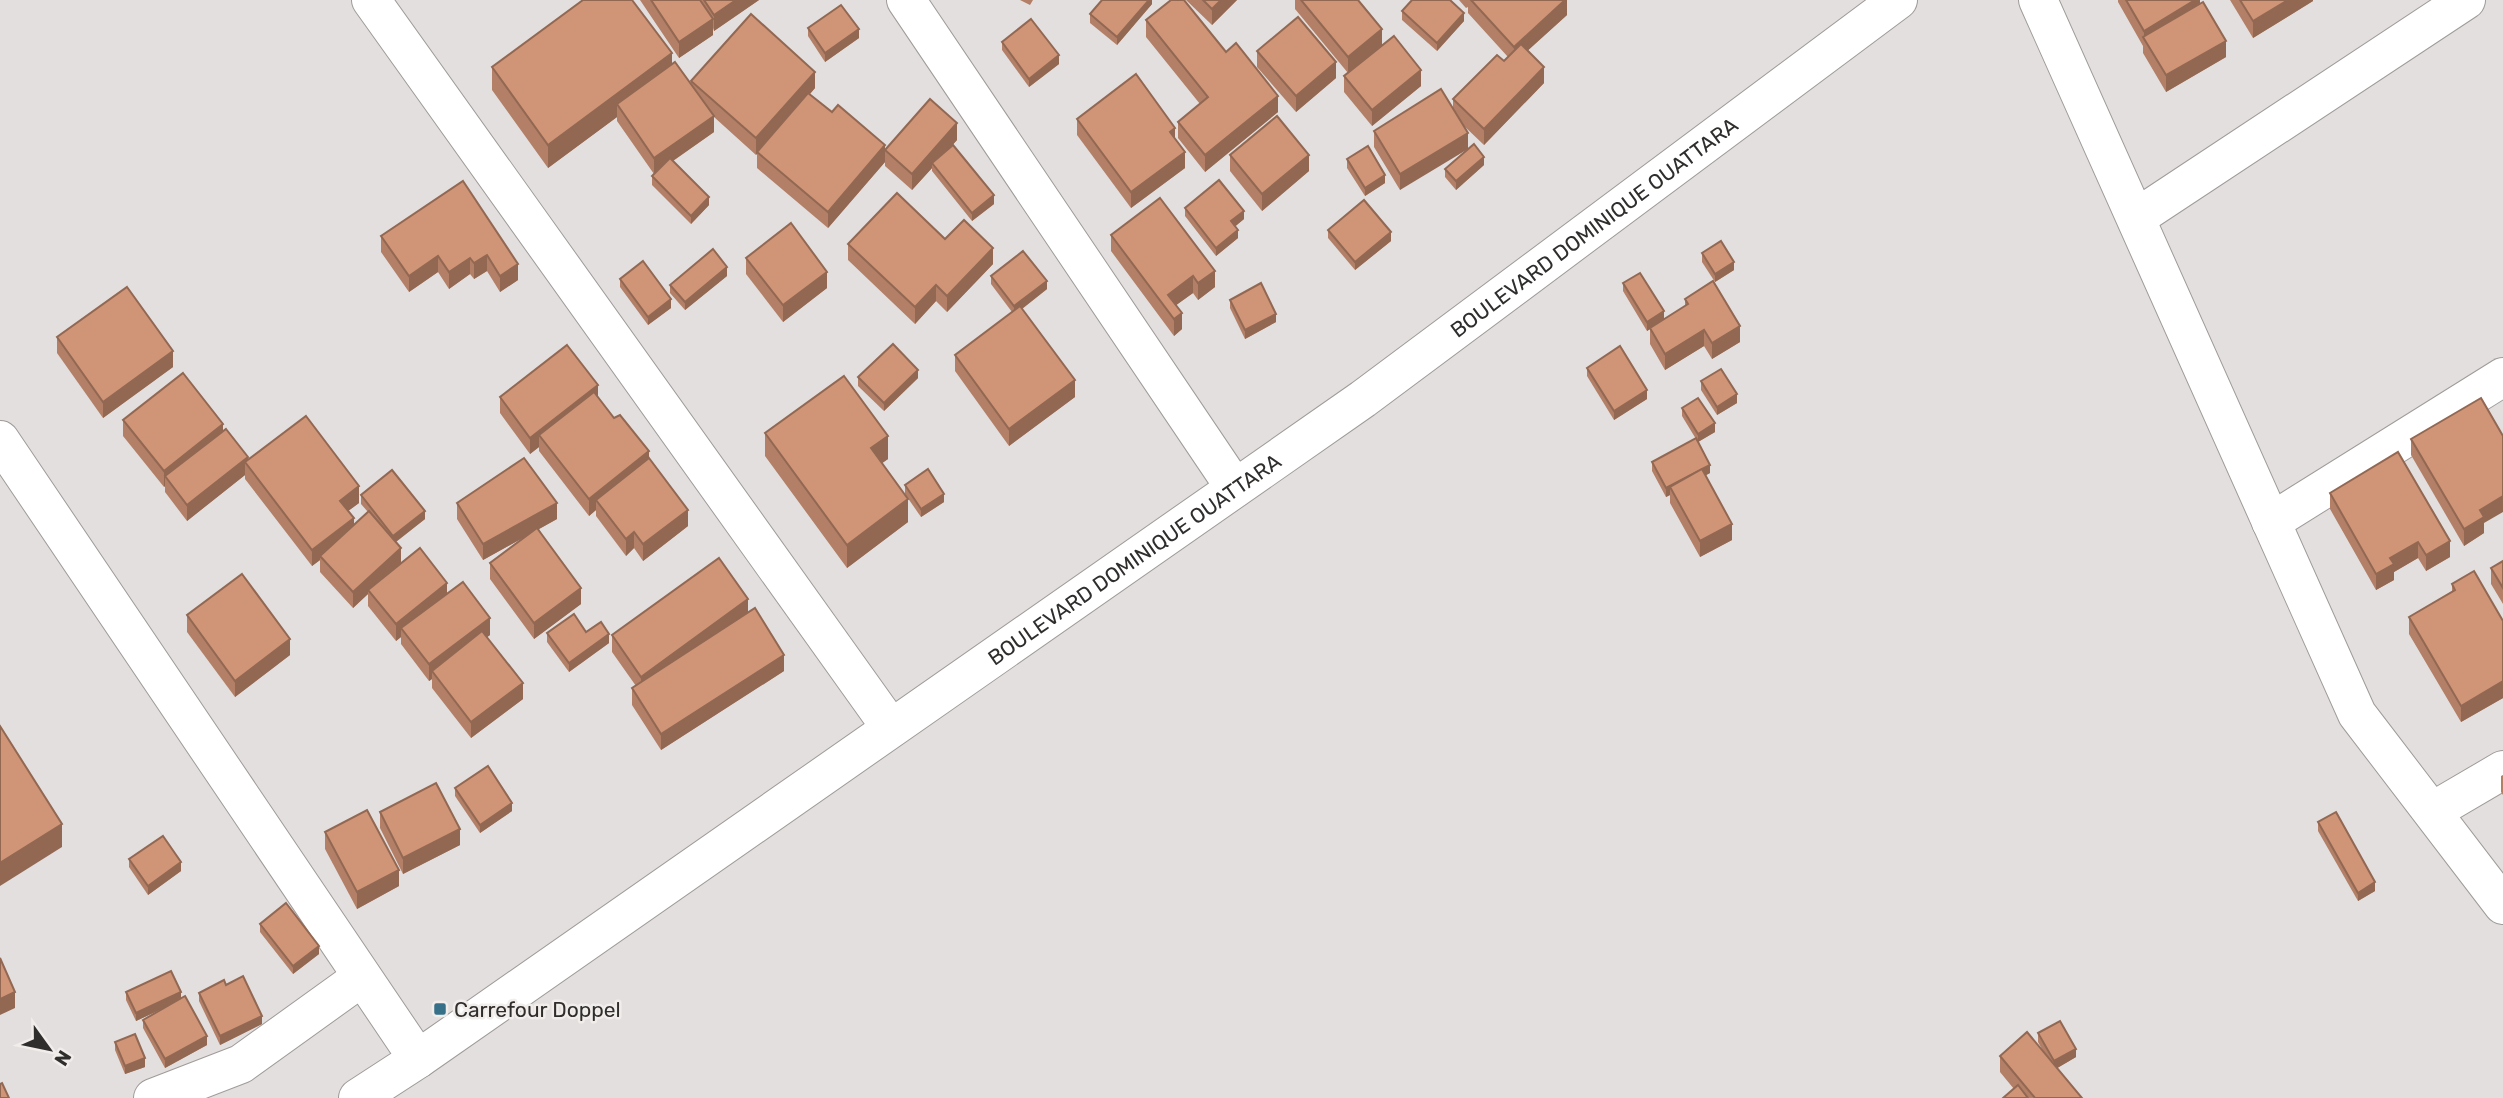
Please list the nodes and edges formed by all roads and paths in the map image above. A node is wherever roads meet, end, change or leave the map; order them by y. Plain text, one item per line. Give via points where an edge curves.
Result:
1 (371, 0) edge
2 (906, 0) edge
3 (1898, 0) edge
4 (2038, 0) edge
5 (2466, 0) edge
6 (2136, 218) junction
7 (2503, 377) edge
8 (0, 440) edge
9 (1235, 488) junction
10 (2272, 522) junction
11 (891, 728) junction
12 (2503, 770) edge
13 (2432, 811) junction
14 (2503, 905) edge
15 (362, 976) junction
16 (418, 1059) junction
17 (153, 1098) edge
18 (358, 1098) edge

1 - 11 street
2 - 9 street
3 - 9 street, BOULEVARD DOMINIQUE OUATTARA via 1385,382
4 - 6 street
5 - 6 street
6 - 10 street
7 - 10 street
8 - 15 street
9 - 11 street, BOULEVARD DOMINIQUE OUATTARA
10 - 13 street via 2357,714
11 - 16 street, BOULEVARD DOMINIQUE OUATTARA
12 - 13 street
13 - 14 street
15 - 16 street
15 - 17 street via 241,1064
16 - 18 street, BOULEVARD DOMINIQUE OUATTARA

